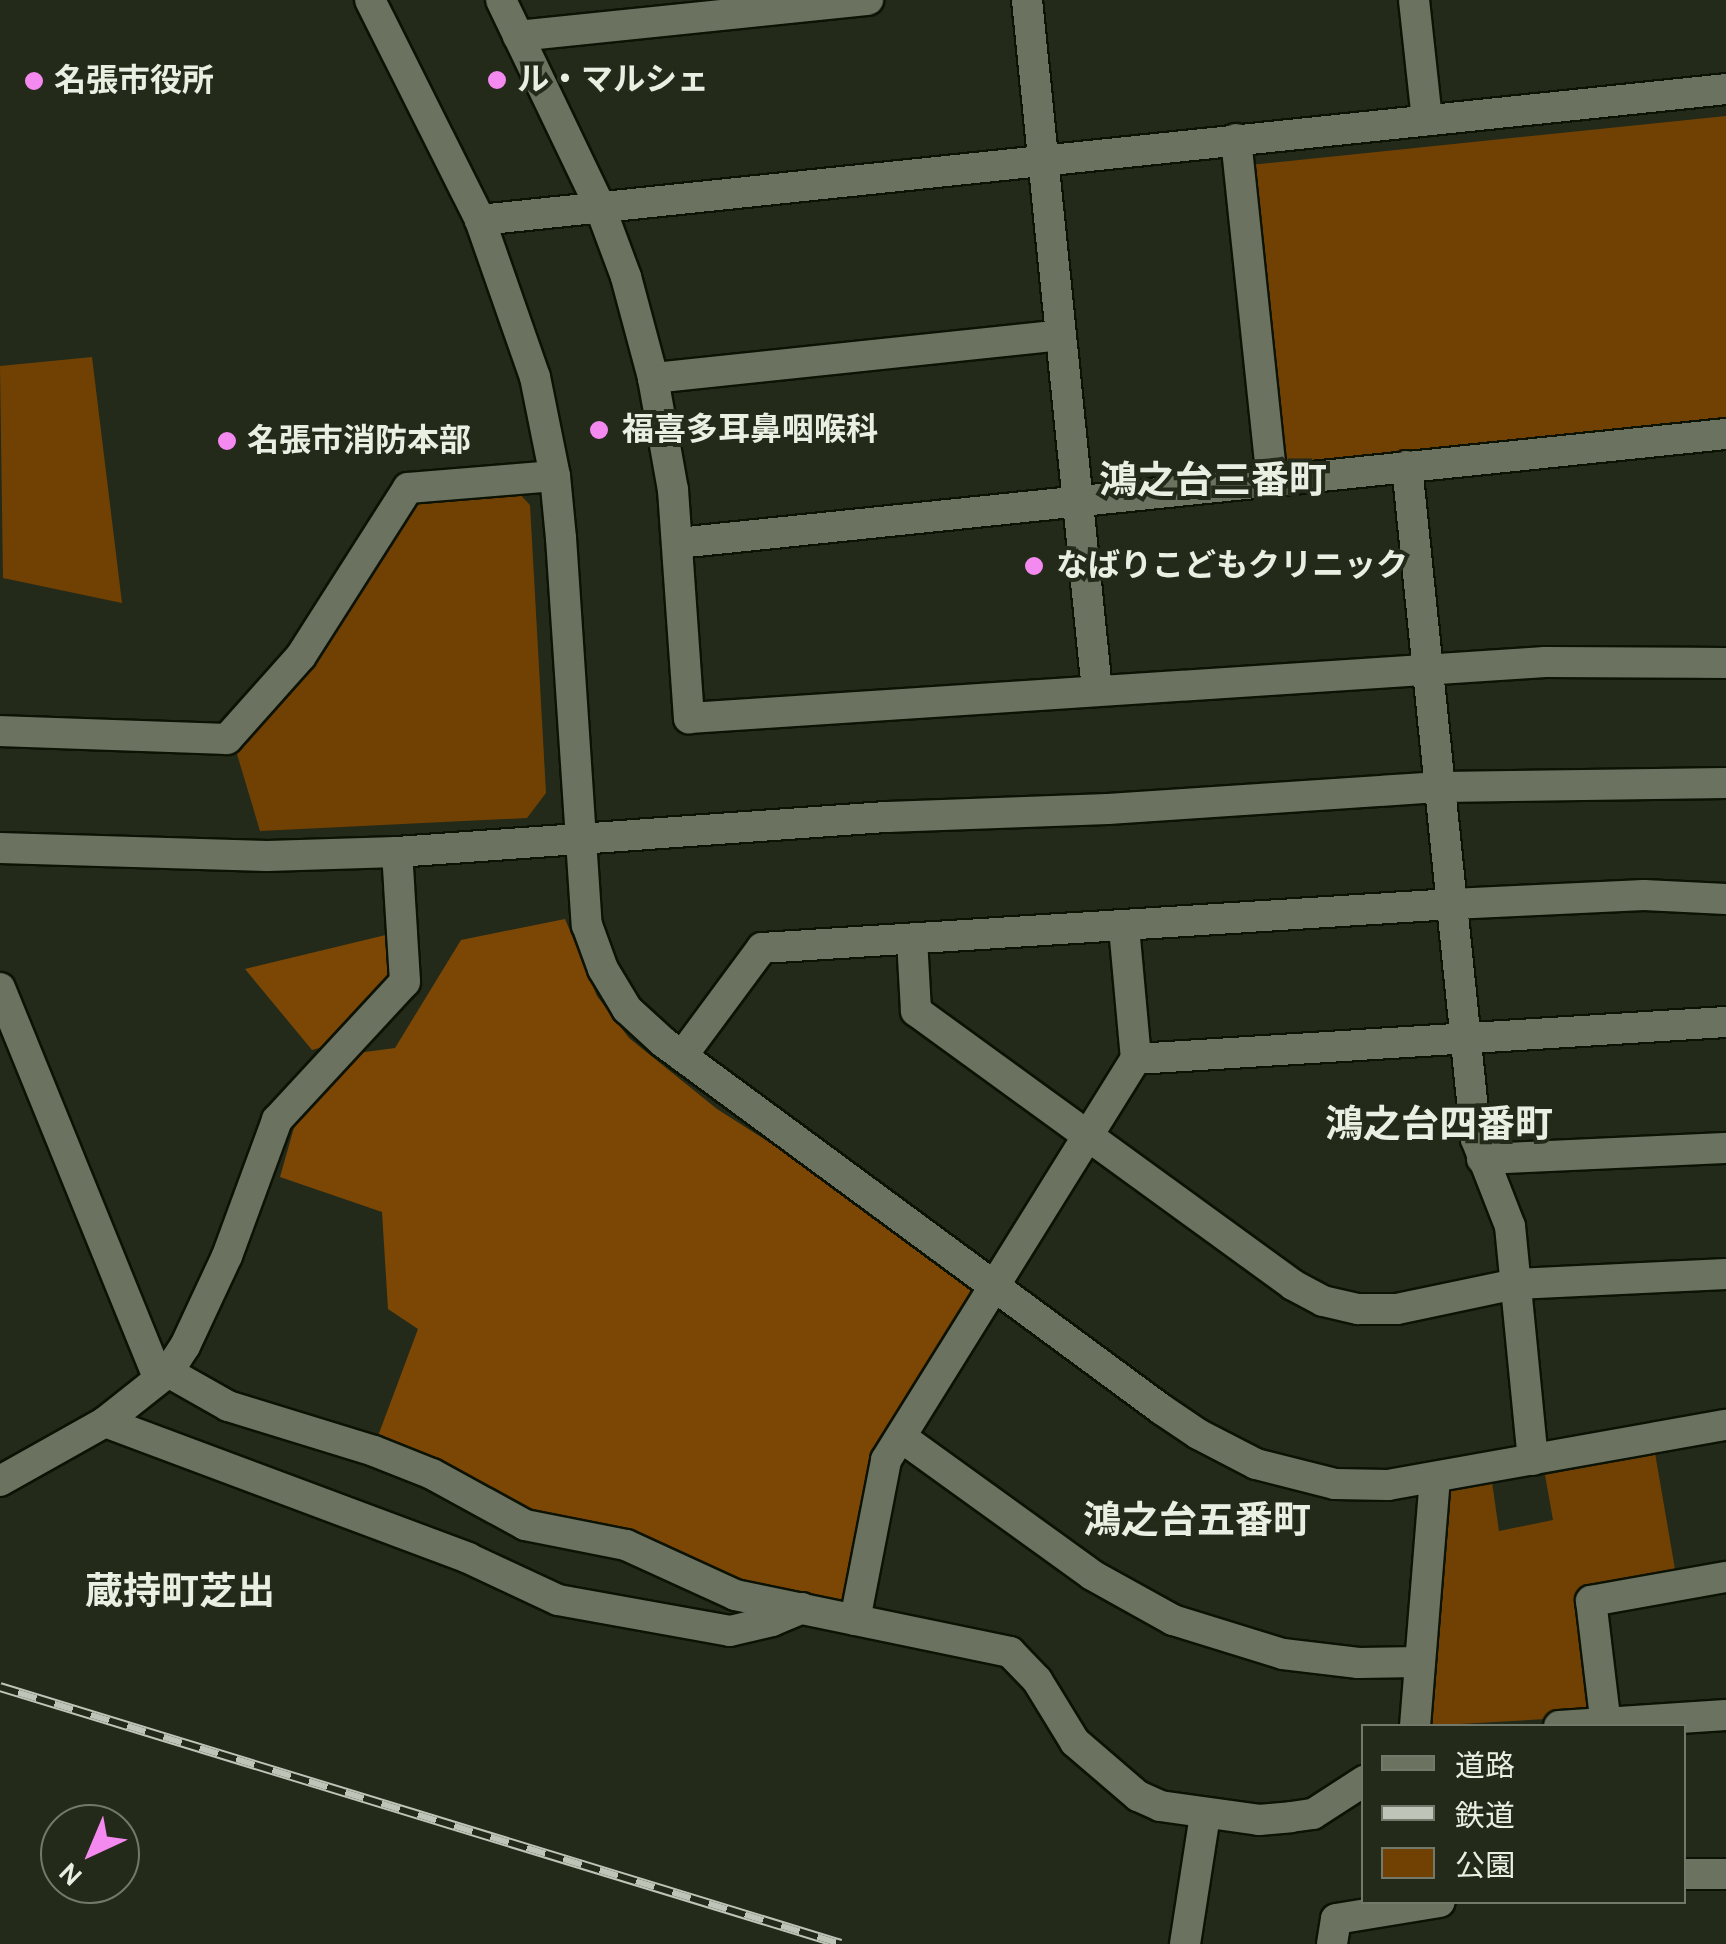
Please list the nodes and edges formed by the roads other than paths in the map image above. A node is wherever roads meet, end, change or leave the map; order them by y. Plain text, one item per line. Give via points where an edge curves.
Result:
1 (370, 0) edge
2 (501, 0) edge
3 (868, 0) edge
4 (1026, 0) edge
5 (1414, 0) edge
6 (518, 36) junction
7 (1726, 89) edge
8 (1427, 120) junction
9 (1236, 139) junction
10 (1044, 161) junction
11 (600, 207) junction
12 (480, 220) junction
13 (1062, 335) junction
14 (653, 378) junction
15 (1726, 434) edge
16 (1407, 466) junction
17 (555, 476) junction
18 (1272, 480) junction
19 (1079, 501) junction
20 (678, 543) junction
21 (1726, 663) edge
22 (1428, 672) junction
23 (1097, 690) junction
24 (0, 731) edge
25 (1726, 782) edge
26 (1440, 787) junction
27 (580, 842) junction
28 (0, 848) edge
29 (397, 852) junction
30 (1726, 899) edge
31 (1452, 904) junction
32 (1124, 927) junction
33 (912, 940) junction
34 (0, 988) edge
35 (1726, 1022) edge
36 (1466, 1039) junction
37 (682, 1056) junction
38 (1136, 1059) junction
39 (1088, 1136) junction
40 (1726, 1148) edge
41 (1482, 1159) junction
42 (1726, 1274) edge
43 (994, 1283) junction
44 (1516, 1284) junction
45 (163, 1374) junction
46 (105, 1422) junction
47 (1726, 1425) edge
48 (900, 1438) junction
49 (1533, 1460) junction
50 (1434, 1480) junction
51 (0, 1481) edge
52 (1726, 1576) edge
53 (802, 1608) junction
54 (856, 1620) junction
55 (1420, 1662) junction
56 (1726, 1715) edge
57 (1415, 1724) edge
58 (1606, 1724) edge
59 (1361, 1783) edge
60 (1205, 1815) junction
61 (1686, 1874) edge
62 (1726, 1874) edge
63 (1428, 1904) edge
64 (1185, 1944) edge
65 (1332, 1944) edge

1 - 12 street
2 - 6 street
3 - 6 street
4 - 10 street
5 - 8 street
6 - 11 street
7 - 8 street
8 - 9 street
9 - 10 street
9 - 18 street
10 - 11 street
10 - 13 street
11 - 12 street
11 - 14 street
12 - 17 street via 534,376
13 - 14 street
13 - 19 street
14 - 20 street
15 - 16 street
16 - 18 street
16 - 22 street
17 - 24 street via 408,488 302,656 228,738
17 - 27 street
18 - 19 street
19 - 20 street
19 - 23 street
20 - 23 street via 689,718
21 - 22 street via 1544,662
22 - 23 street
22 - 26 street
25 - 26 street
26 - 27 street via 887,817
26 - 31 street
27 - 29 street
27 - 37 street via 587,925 602,969 628,1009
28 - 29 street via 268,856
29 - 45 street via 406,982 277,1120 227,1256 185,1346
30 - 31 street
31 - 32 street
31 - 36 street
32 - 33 street
32 - 38 street
33 - 37 street via 762,948
33 - 39 street via 916,1011
34 - 45 street
35 - 36 street
36 - 38 street
36 - 41 street
37 - 43 street
38 - 39 street
39 - 43 street
39 - 44 street via 1293,1286 1324,1301 1397,1309
40 - 41 street
41 - 44 street via 1510,1226
42 - 44 street
43 - 48 street
43 - 50 street via 1161,1409 1256,1464 1336,1484
44 - 49 street
45 - 46 street
45 - 53 street via 228,1406 432,1474 525,1525 626,1545 735,1595
46 - 51 street
46 - 53 street via 468,1558 558,1600 730,1630
47 - 49 street
48 - 54 street via 886,1460
48 - 55 street via 1092,1576 1174,1620 1283,1654
49 - 50 street
50 - 55 street
52 - 58 street via 1591,1602
53 - 54 street
54 - 60 street via 1010,1652 1092,1759 1138,1796
55 - 57 street
56 - 58 street
59 - 60 street via 1313,1814 1260,1820
60 - 64 street
61 - 62 street
63 - 65 street via 1336,1919

